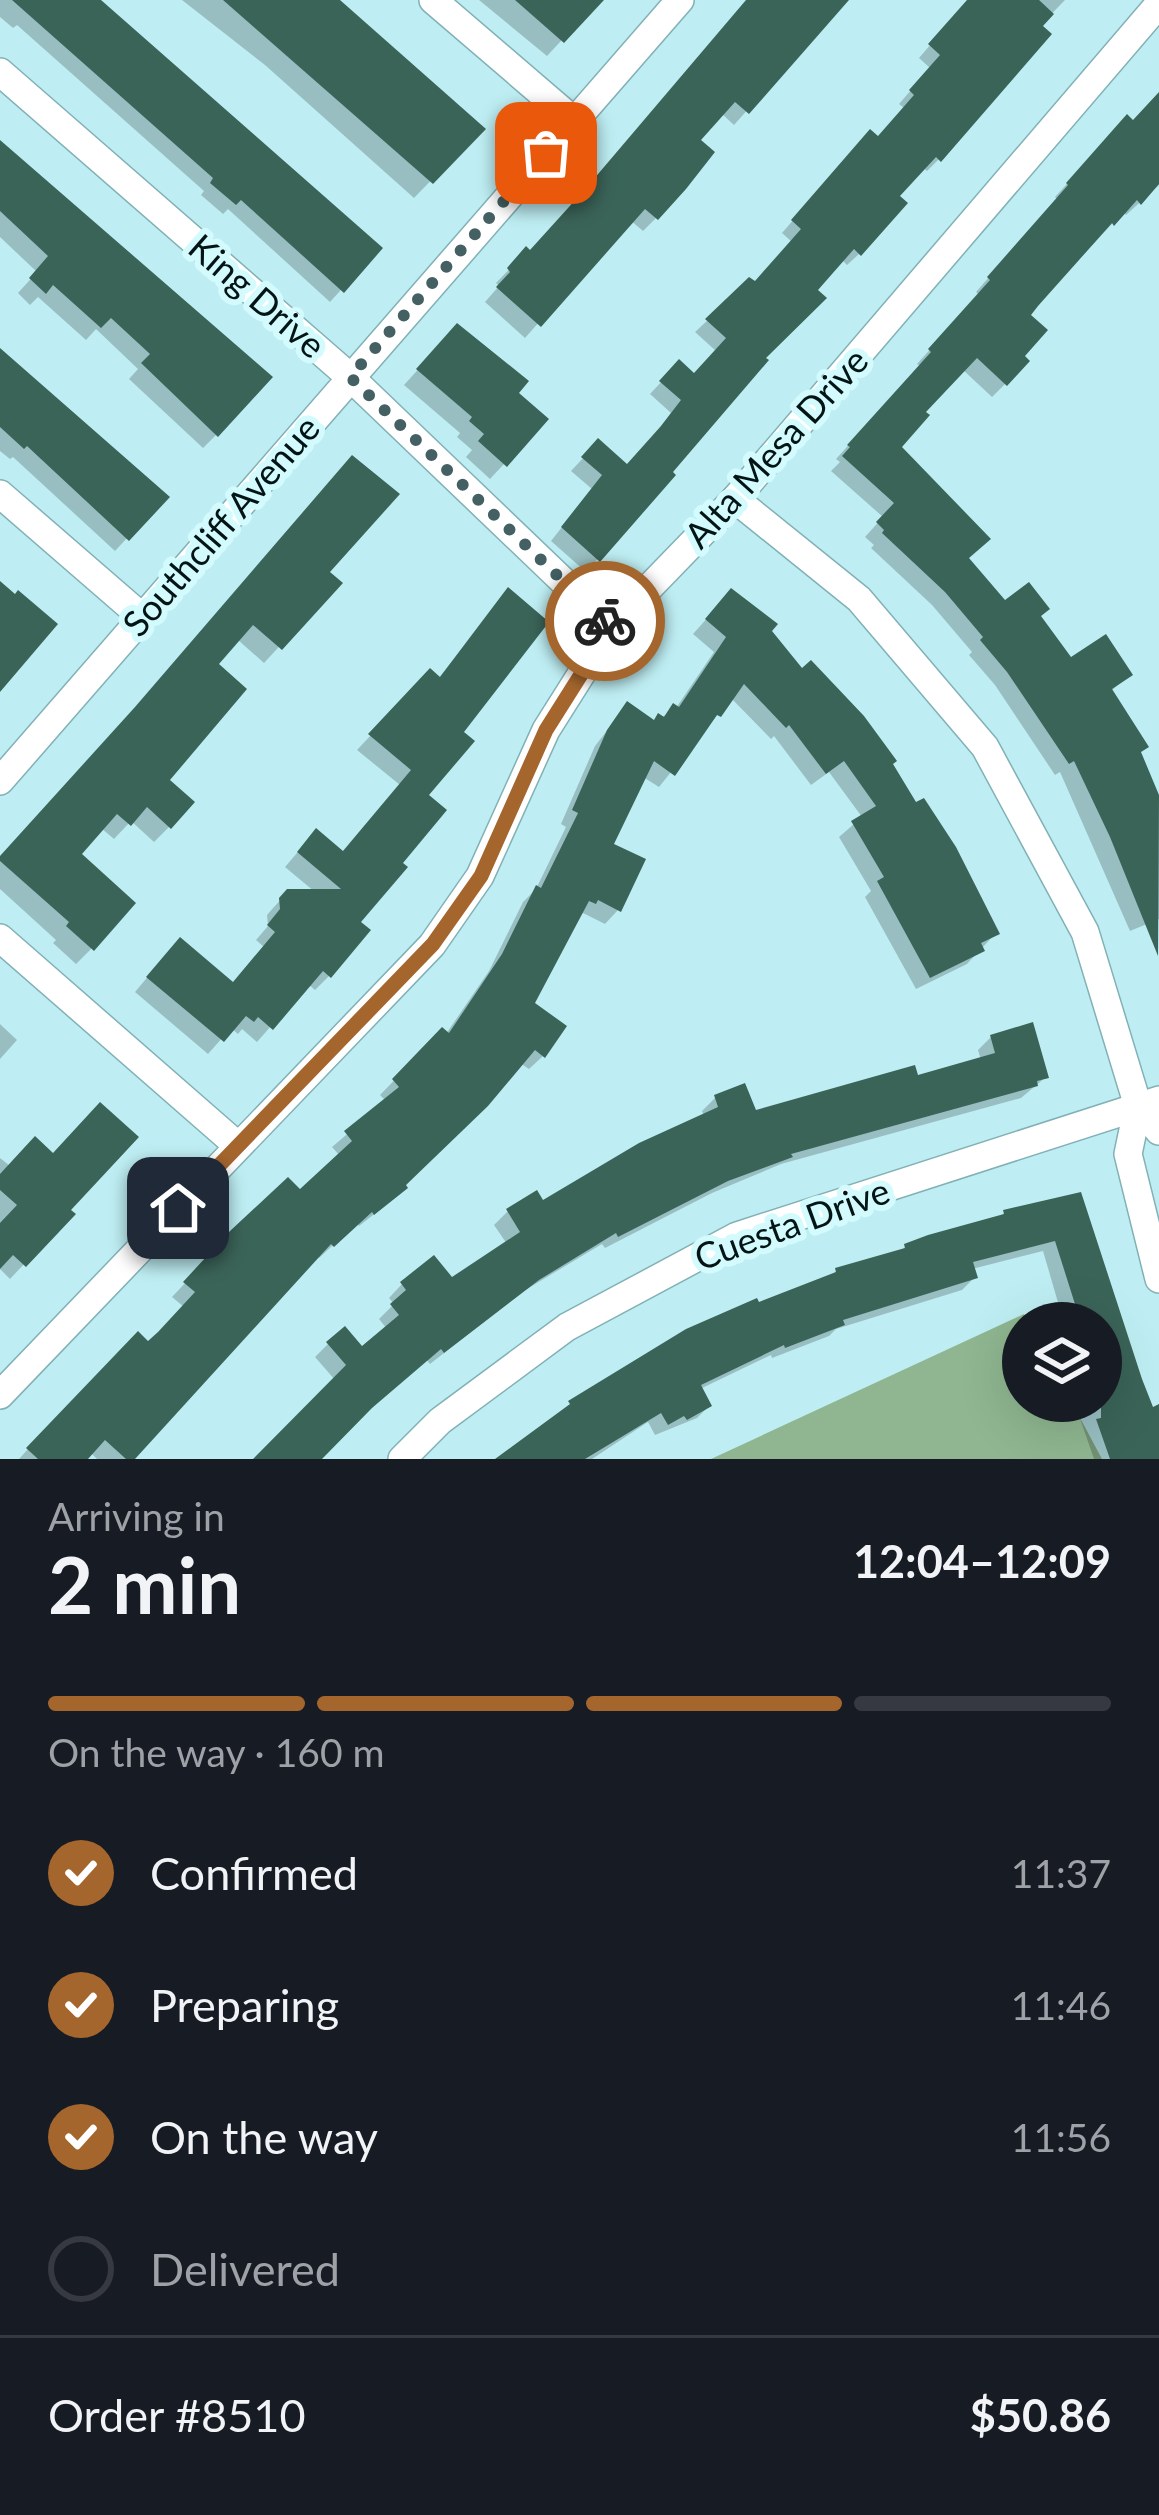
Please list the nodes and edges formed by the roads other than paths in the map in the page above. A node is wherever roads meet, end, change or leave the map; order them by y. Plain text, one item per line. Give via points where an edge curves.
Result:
1 (433, 0) edge
2 (680, 0) edge
3 (1159, 4) edge
4 (0, 71) edge
5 (574, 121) junction
6 (350, 377) junction
7 (0, 494) edge
8 (735, 499) junction
9 (142, 617) junction
10 (611, 627) junction
11 (0, 781) edge
12 (0, 938) edge
13 (1148, 1103) edge
14 (1159, 1131) edge
15 (237, 1145) junction
16 (1159, 1279) edge
17 (0, 1396) edge
18 (402, 1459) edge

1 - 5 street
2 - 5 street, Southcliff Avenue
3 - 8 street, Alta Mesa Drive
4 - 6 street, King Drive
5 - 6 street, Southcliff Avenue
6 - 9 street, Southcliff Avenue
6 - 10 street, King Drive
7 - 9 street
8 - 10 street, Alta Mesa Drive
8 - 13 street via 859,599 985,748 1085,932
9 - 11 street, Southcliff Avenue
10 - 15 street, Alta Mesa Drive via 546,730 481,876 433,944
12 - 15 street
13 - 14 street
13 - 16 street via 1128,1154
13 - 18 street, Cuesta Drive via 737,1236 567,1327
15 - 17 street, Alta Mesa Drive

